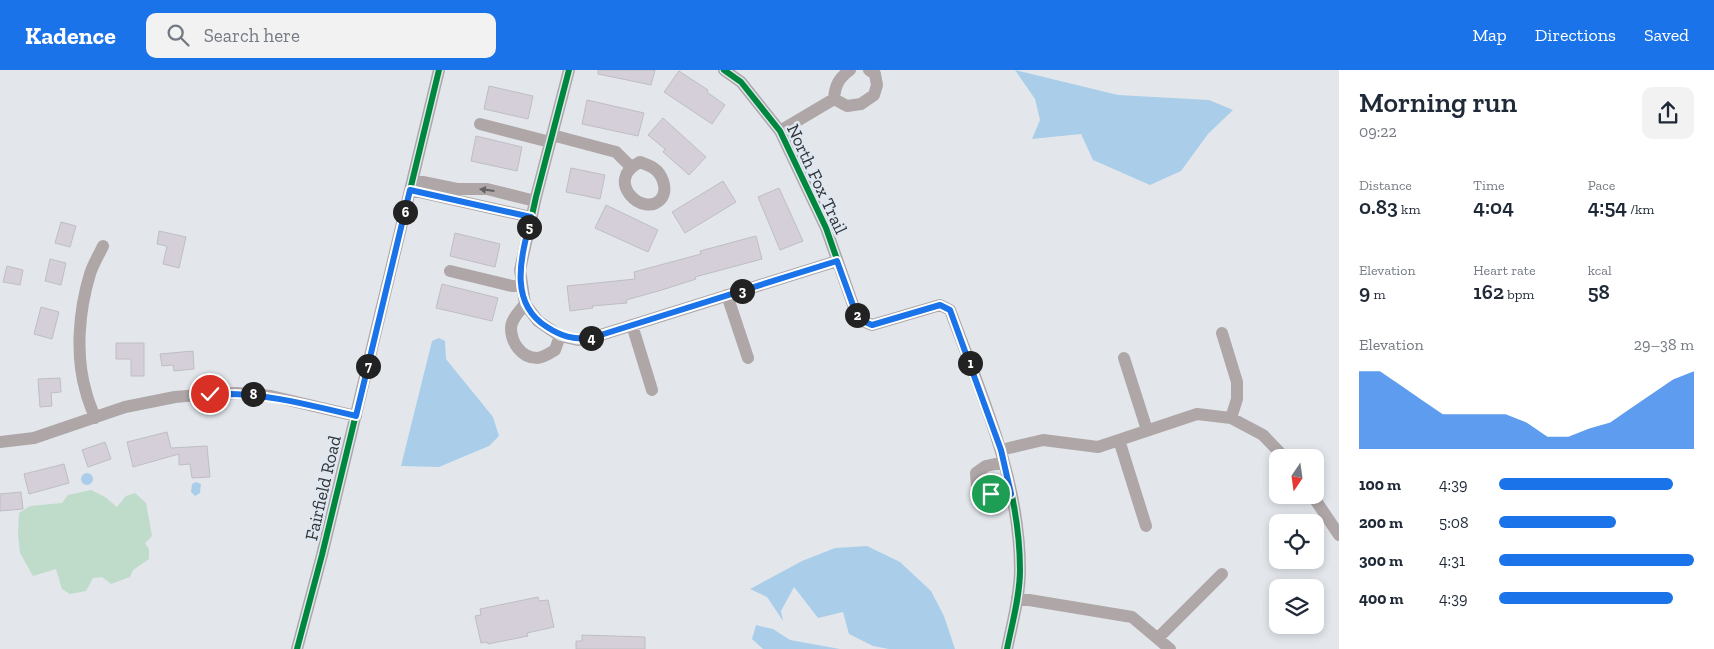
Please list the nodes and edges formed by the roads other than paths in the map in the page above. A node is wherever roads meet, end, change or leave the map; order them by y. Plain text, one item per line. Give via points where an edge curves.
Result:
1 (439, 70) edge
2 (569, 70) edge
3 (724, 70) edge
4 (850, 70) edge
5 (869, 70) edge
6 (834, 99) junction
7 (480, 124) dead end
8 (780, 131) junction
9 (551, 138) junction
10 (632, 167) dead end
11 (411, 185) junction
12 (535, 201) junction
13 (530, 221) junction
14 (103, 246) dead end
15 (837, 261) junction
16 (450, 271) dead end
17 (522, 286) junction
18 (727, 295) junction
19 (525, 304) junction
20 (632, 325) junction
21 (1222, 333) dead end
22 (560, 336) junction
23 (748, 358) dead end
24 (1124, 358) dead end
25 (652, 390) dead end
26 (356, 416) junction
27 (95, 418) junction
28 (1231, 418) junction
29 (1147, 430) junction
30 (1119, 440) junction
31 (0, 442) edge
32 (1277, 449) edge
33 (1003, 456) junction
34 (1011, 494) junction
35 (1318, 504) edge
36 (1146, 526) dead end
37 (1339, 535) edge
38 (1222, 574) dead end
39 (1017, 598) junction
40 (1158, 638) junction
41 (297, 649) edge
42 (1007, 649) edge
43 (1170, 649) edge

1 - 11 street, Fairfield Road
2 - 9 street
3 - 8 street, North Fox Trail via 741,82
4 - 6 street via 840,77
5 - 6 street via 875,74 877,85 874,95 860,104 847,106
6 - 8 street
7 - 9 street
8 - 15 street, North Fox Trail via 826,228
9 - 10 street via 616,152
9 - 12 street
12 -> 11 street via 486,189
11 - 13 street
11 - 26 street, Fairfield Road
12 - 13 street
13 - 17 street via 520,270
14 - 27 street via 90,273 80,340 81,368
15 - 18 street
15 - 33 street, North Fox Trail via 858,319 872,325 940,305 950,310
16 - 17 street
17 - 19 street
18 - 20 street
18 - 23 street
19 - 22 street via 538,321
19 - 22 street via 511,327 516,346 524,355 538,358 555,350
20 - 22 street via 578,340
20 - 25 street
21 - 28 street via 1237,382 1237,399
24 - 29 street
26 - 27 street via 271,396 237,393 175,397 125,407
26 - 41 street, Fairfield Road
27 - 31 street via 34,438
28 - 29 street via 1197,414
28 - 32 street via 1263,434
29 - 30 street
30 - 33 street via 1098,447 1043,440
30 - 36 street
33 - 34 street, North Fox Trail
33 - 34 street via 976,472 977,488 991,494
34 - 39 street, North Fox Trail via 1016,514 1020,571
35 - 37 street
38 - 40 street
39 - 40 street via 1132,618
39 - 42 street, North Fox Trail
40 - 43 street

